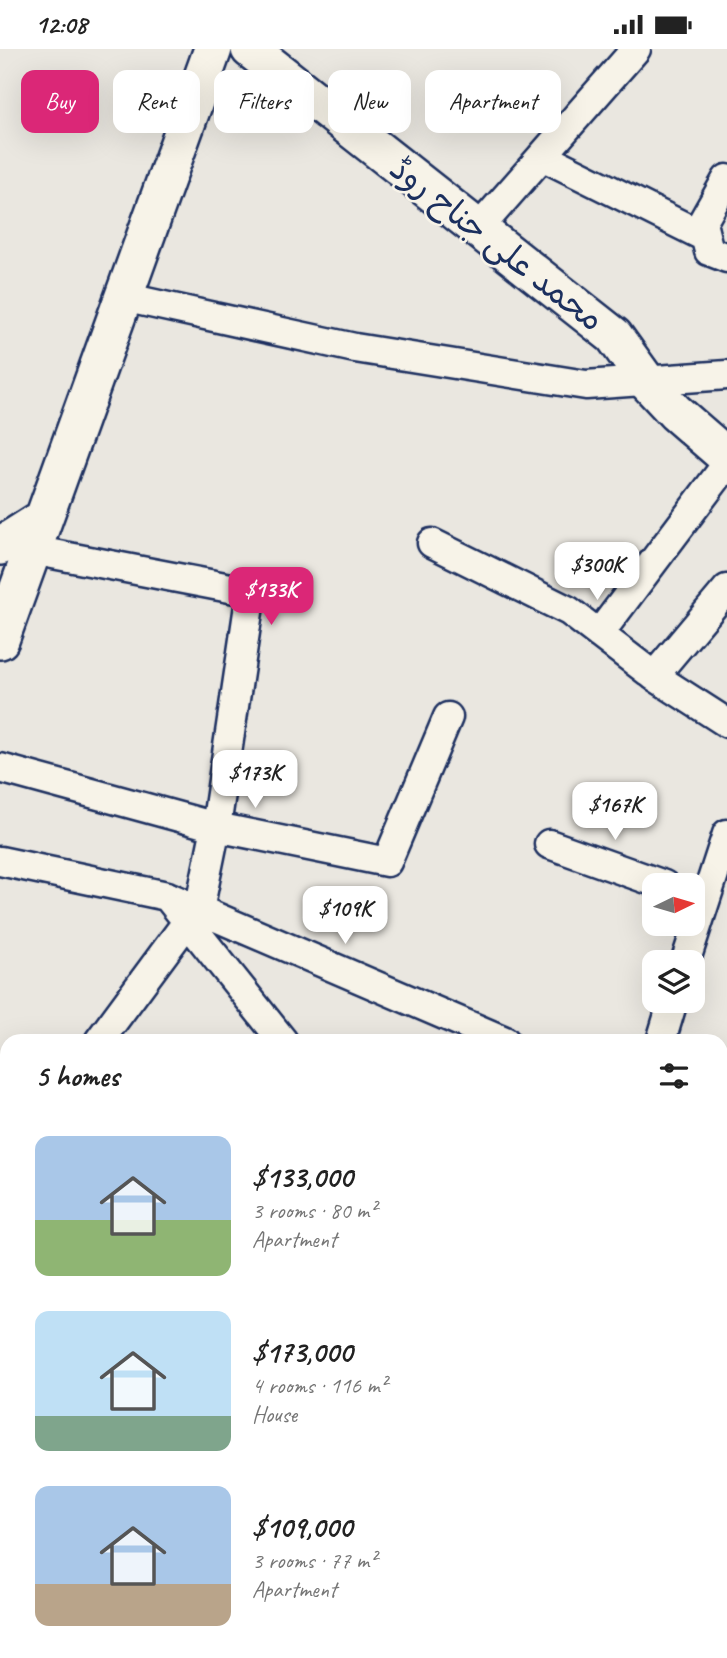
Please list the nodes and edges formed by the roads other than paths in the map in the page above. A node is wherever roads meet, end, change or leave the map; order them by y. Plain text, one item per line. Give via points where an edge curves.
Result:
1 (213, 49) edge
2 (250, 49) edge
3 (636, 49) edge
4 (542, 156) junction
5 (727, 179) edge
6 (478, 229) junction
7 (705, 237) junction
8 (727, 258) edge
9 (123, 297) junction
10 (727, 375) edge
11 (647, 382) junction
12 (727, 457) edge
13 (727, 464) edge
14 (26, 538) edge
15 (432, 543) dead end
16 (8, 588) edge
17 (727, 589) edge
18 (599, 634) junction
19 (0, 640) edge
20 (654, 676) junction
21 (448, 717) dead end
22 (727, 723) edge
23 (0, 768) edge
24 (216, 827) junction
25 (727, 834) edge
26 (550, 843) dead end
27 (0, 861) edge
28 (642, 877) edge
29 (708, 902) edge
30 (193, 916) junction
31 (690, 950) edge
32 (669, 1013) edge
33 (104, 1034) edge
34 (278, 1034) edge
35 (488, 1034) edge
36 (663, 1034) edge

1 - 9 main road
2 - 6 main road, محمد علی جناح روڈ
3 - 4 street
4 - 6 street
4 - 7 street
5 - 7 street via 702,223
6 - 11 main road, محمد علی جناح روڈ via 614,336
7 - 8 street via 709,251
9 - 11 street via 355,348 586,385
9 - 14 main road
10 - 11 street
11 - 12 main road, محمد علی جناح روڈ
13 - 18 street
14 - 16 main road
14 - 24 street via 251,592
15 - 18 street via 569,611
16 - 19 main road
17 - 20 street
18 - 20 street
20 - 22 street
21 - 24 street via 387,862
23 - 24 street
24 - 30 street
25 - 29 street
26 - 28 street
27 - 30 street via 167,896
29 - 31 street
30 - 33 street
30 - 34 street
30 - 35 street
32 - 36 street

